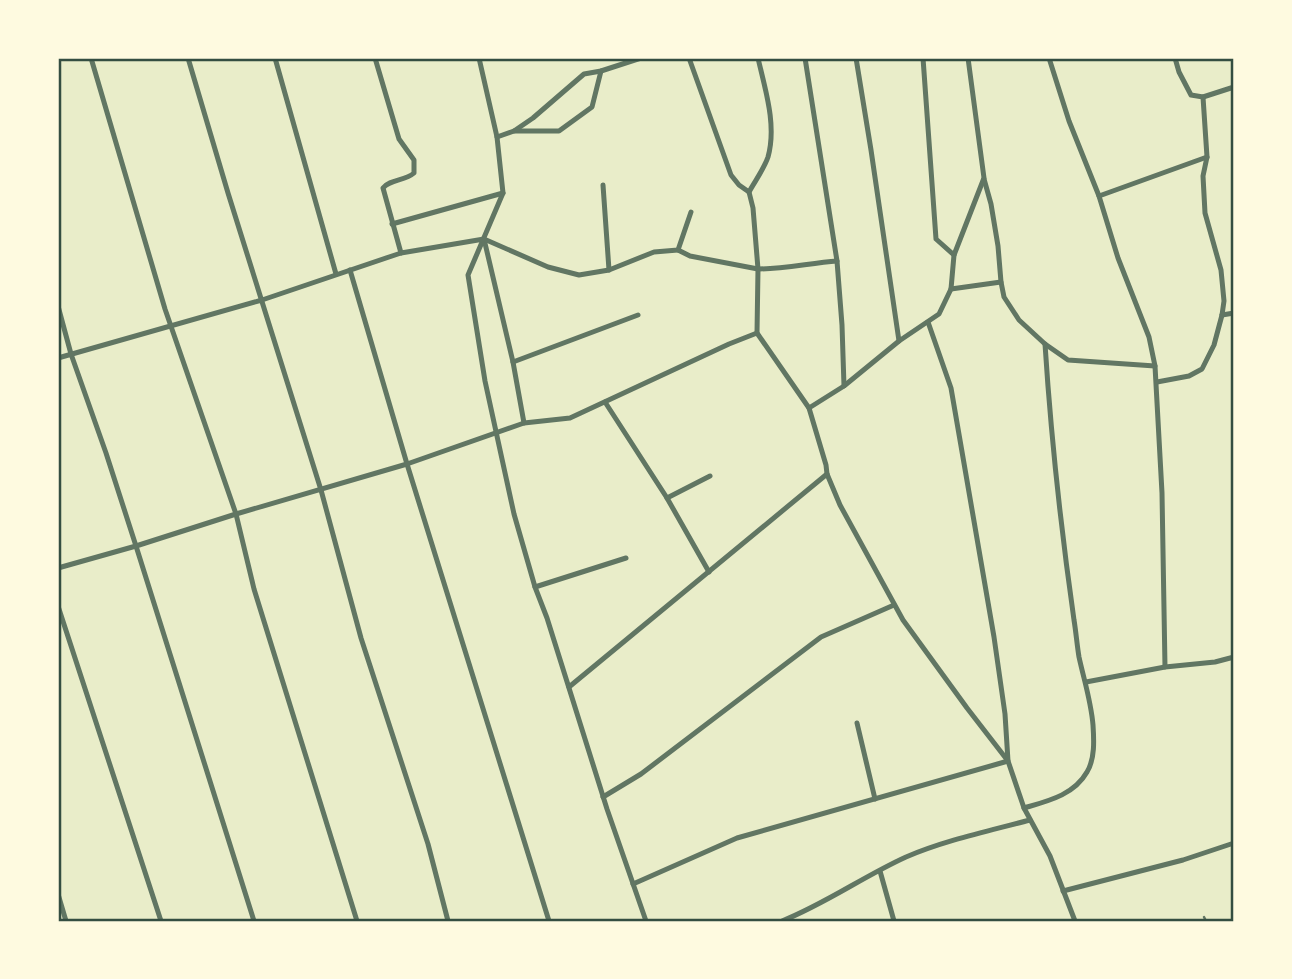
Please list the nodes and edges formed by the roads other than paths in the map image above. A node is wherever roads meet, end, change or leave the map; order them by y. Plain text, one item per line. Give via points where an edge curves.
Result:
1 (91, 58) edge
2 (188, 58) edge
3 (275, 58) edge
4 (375, 58) edge
5 (479, 58) edge
6 (641, 58) edge
7 (689, 58) edge
8 (758, 58) edge
9 (805, 58) edge
10 (856, 58) edge
11 (923, 58) edge
12 (968, 58) edge
13 (1049, 58) edge
14 (1175, 58) edge
15 (601, 71) junction
16 (1234, 87) edge
17 (1203, 97) junction
18 (514, 131) junction
19 (497, 137) junction
20 (1207, 157) junction
21 (984, 178) junction
22 (603, 186) dead end
23 (750, 192) junction
24 (503, 193) junction
25 (1099, 196) junction
26 (691, 212) dead end
27 (393, 224) junction
28 (484, 239) junction
29 (678, 250) junction
30 (401, 253) junction
31 (954, 254) junction
32 (836, 261) junction
33 (758, 269) junction
34 (350, 270) junction
35 (610, 270) junction
36 (336, 274) junction
37 (1001, 282) junction
38 (951, 289) junction
39 (262, 300) junction
40 (58, 306) edge
41 (1234, 313) edge
42 (638, 315) dead end
43 (1222, 315) junction
44 (928, 322) junction
45 (172, 327) junction
46 (757, 333) junction
47 (899, 341) junction
48 (1045, 344) junction
49 (71, 354) junction
50 (58, 358) edge
51 (513, 362) junction
52 (1155, 366) junction
53 (1157, 382) junction
54 (844, 386) junction
55 (605, 402) junction
56 (809, 408) junction
57 (524, 423) junction
58 (498, 432) junction
59 (407, 464) junction
60 (827, 474) junction
61 (710, 476) dead end
62 (321, 490) junction
63 (667, 498) junction
64 (236, 514) junction
65 (136, 546) junction
66 (626, 558) dead end
67 (58, 568) edge
68 (709, 572) junction
69 (535, 587) junction
70 (894, 605) junction
71 (58, 606) edge
72 (1234, 657) edge
73 (1165, 667) junction
74 (1086, 682) junction
75 (569, 687) junction
76 (857, 723) dead end
77 (1008, 761) junction
78 (603, 797) junction
79 (875, 799) junction
80 (1024, 808) junction
81 (1030, 820) junction
82 (1234, 843) edge
83 (880, 871) junction
84 (632, 884) junction
85 (1063, 891) junction
86 (58, 894) edge
87 (66, 921) edge
88 (161, 921) edge
89 (254, 921) edge
90 (357, 921) edge
91 (448, 921) edge
92 (549, 921) edge
93 (646, 921) edge
94 (782, 921) edge
95 (894, 921) edge
96 (1075, 921) edge

1 - 45 street
2 - 39 street
3 - 36 street
4 - 27 street via 399,139 415,167 410,177 383,188
5 - 19 street
6 - 15 street
7 - 23 street via 731,175
8 - 23 street via 772,130 768,158
9 - 32 street
10 - 47 street
11 - 31 street via 936,239
12 - 21 street
13 - 25 street
14 - 17 street via 1191,95
15 - 18 street via 584,74
15 - 18 street via 592,107 559,131
16 - 17 street
17 - 20 street
18 - 19 street
19 - 24 street
20 - 25 street
20 - 43 street via 1205,213 1221,270
21 - 31 street
21 - 37 street
22 - 35 street
23 - 33 street
24 - 27 street
24 - 28 street
25 - 52 street
26 - 29 street
27 - 30 street
28 - 30 street
28 - 35 street via 567,273
28 - 51 street
28 - 58 street via 468,275
29 - 33 street via 690,257
29 - 35 street via 654,252
30 - 34 street
31 - 38 street
32 - 33 street
32 - 54 street
33 - 46 street
34 - 36 street
34 - 59 street
36 - 39 street
37 - 38 street
37 - 48 street via 1004,298 1019,320
38 - 44 street via 939,314
39 - 45 street
39 - 62 street
40 - 49 street
41 - 43 street
42 - 51 street
43 - 53 street via 1202,369
44 - 47 street
44 - 77 street via 951,388 1002,688
45 - 49 street
45 - 64 street
46 - 55 street
46 - 56 street
47 - 54 street
48 - 52 street via 1068,360
48 - 74 street via 1066,568
49 - 50 street
49 - 65 street
51 - 57 street
52 - 53 street
53 - 73 street
54 - 56 street
55 - 57 street via 570,418
55 - 63 street
56 - 60 street
57 - 58 street
58 - 59 street
58 - 69 street
59 - 62 street
59 - 92 street
60 - 68 street
60 - 70 street
61 - 63 street
62 - 64 street
62 - 91 street via 360,638 428,844
63 - 68 street
64 - 65 street
64 - 90 street via 254,589
65 - 67 street
65 - 89 street
66 - 69 street
68 - 75 street
69 - 75 street
70 - 77 street
70 - 78 street via 821,637 641,774
71 - 88 street
72 - 73 street
73 - 74 street
74 - 80 street via 1093,727 1088,771 1066,794
75 - 78 street
76 - 79 street
77 - 79 street
77 - 80 street
78 - 84 street
79 - 84 street via 737,838
80 - 81 street
81 - 83 street via 953,841
81 - 85 street
82 - 85 street
83 - 94 street
83 - 95 street
84 - 93 street
85 - 96 street
86 - 87 street

